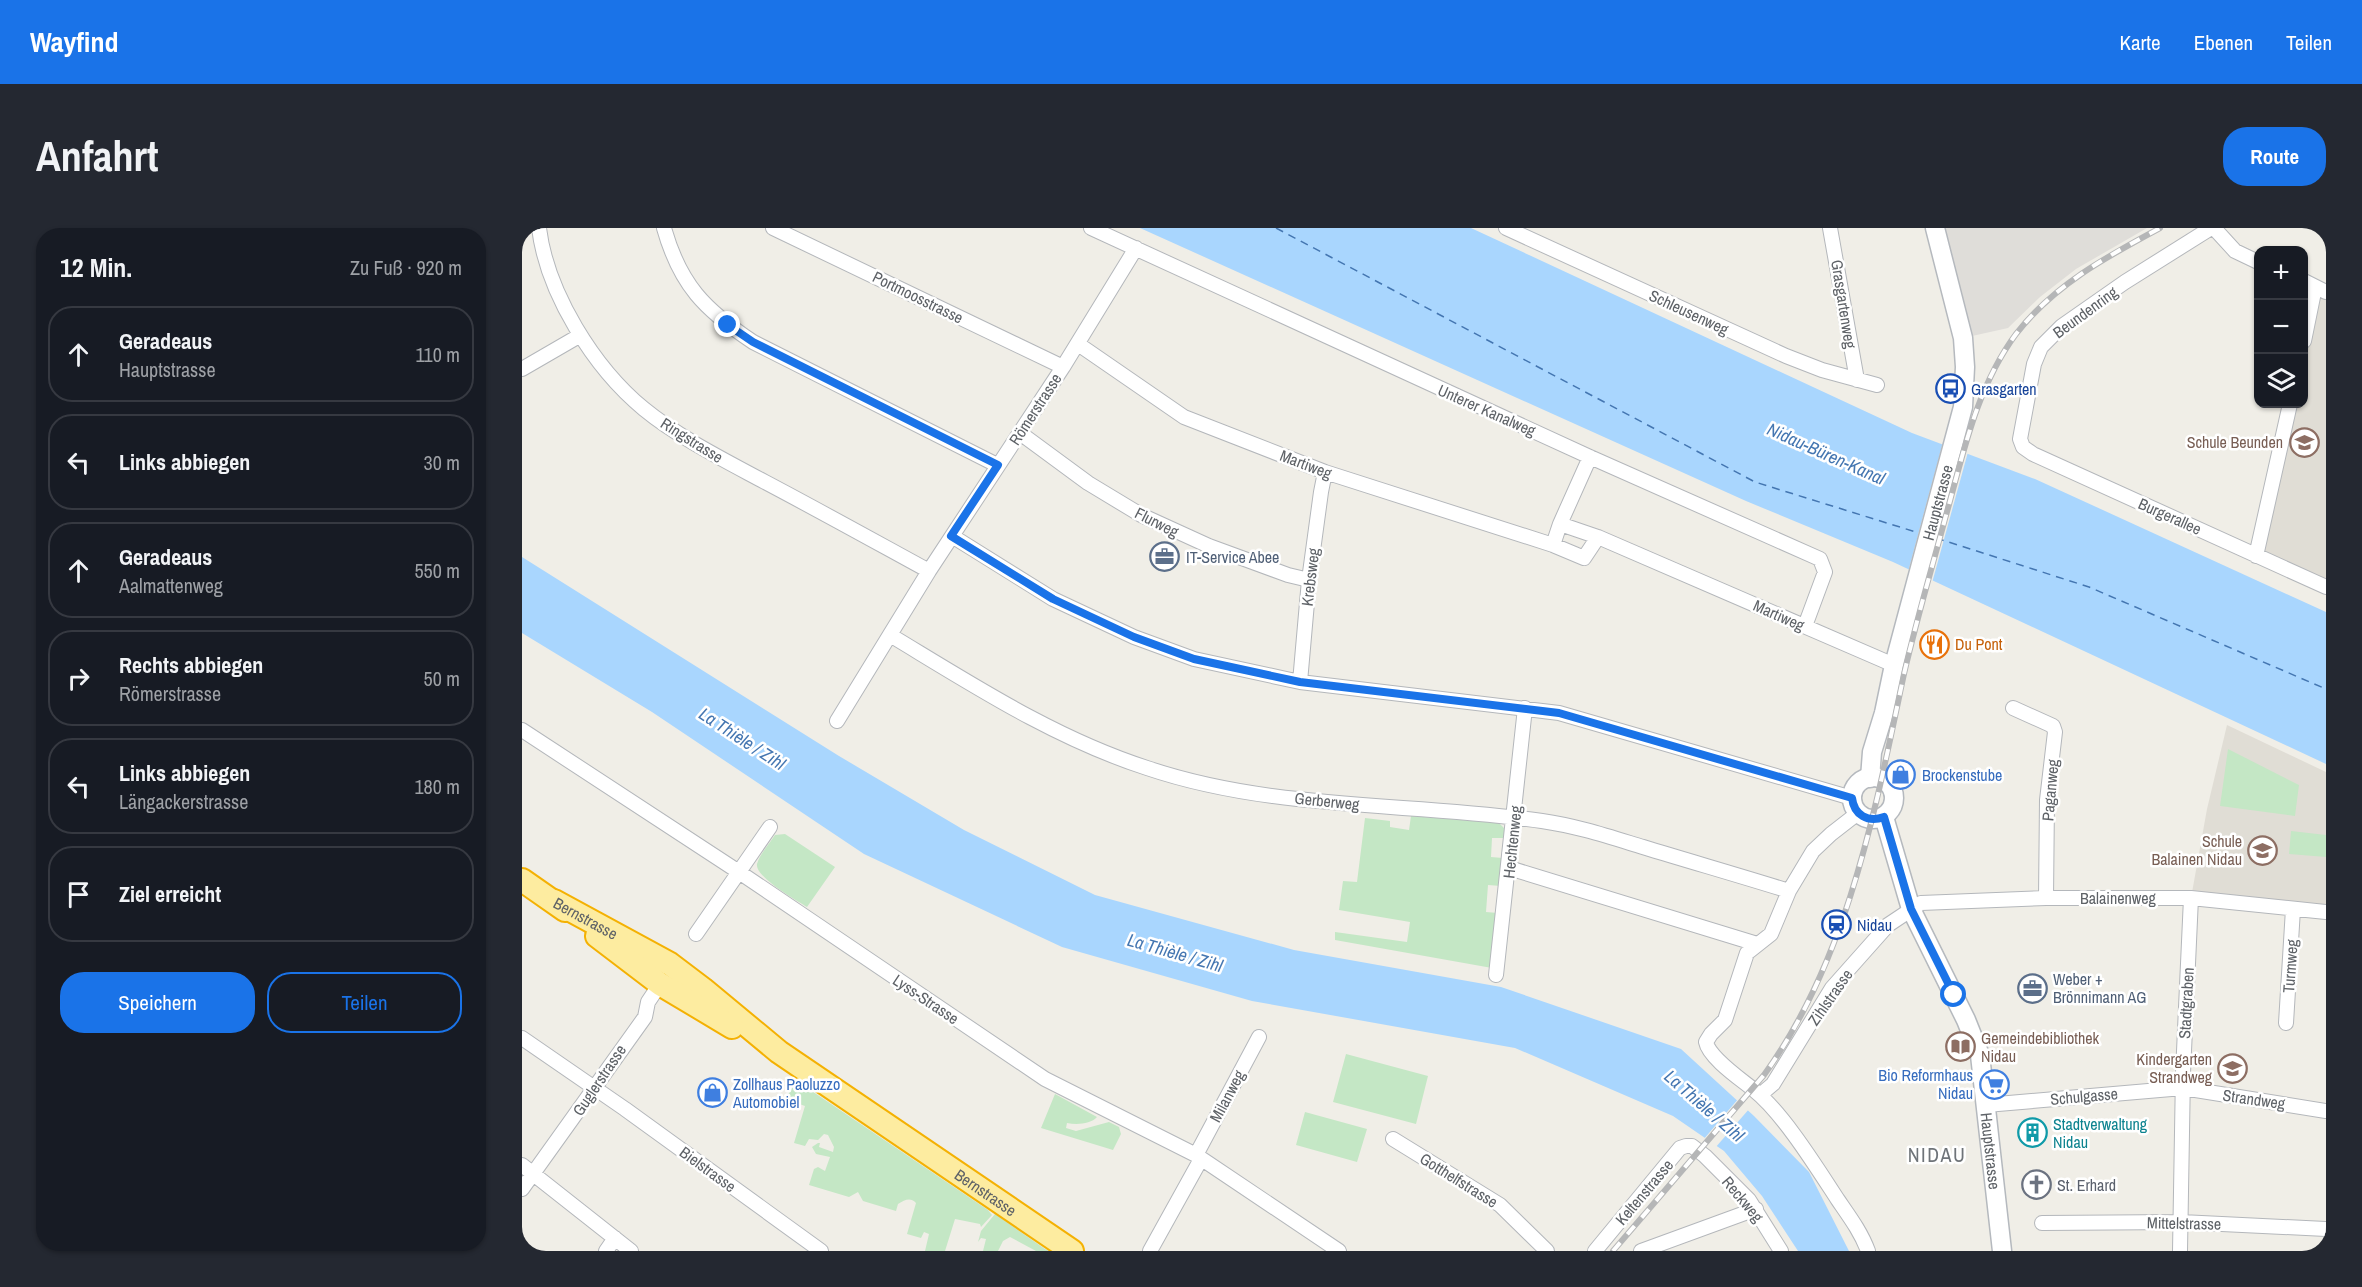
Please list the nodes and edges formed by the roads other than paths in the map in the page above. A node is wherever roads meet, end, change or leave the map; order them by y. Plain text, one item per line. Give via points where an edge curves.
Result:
1 (539, 228) edge
2 (664, 228) edge
3 (773, 228) edge
4 (1091, 228) edge
5 (1506, 228) edge
6 (1830, 228) edge
7 (1935, 228) edge
8 (2212, 228) edge
9 (1136, 248) junction
10 (2254, 260) edge
11 (2315, 286) edge
12 (2308, 321) edge
13 (579, 336) junction
14 (1077, 344) junction
15 (1063, 367) junction
16 (522, 369) edge
17 (1857, 380) junction
18 (1877, 385) dead end
19 (2289, 408) edge
20 (1020, 433) junction
21 (2020, 439) joint
22 (1590, 457) junction
23 (998, 465) junction
24 (1325, 472) junction
25 (1560, 524) junction
26 (951, 536) junction
27 (1598, 537) junction
28 (1553, 545) junction
29 (2256, 556) junction
30 (929, 571) junction
31 (1309, 580) junction
32 (2326, 587) edge
33 (1805, 626) junction
34 (890, 635) junction
35 (1894, 665) junction
36 (1300, 682) junction
37 (1525, 708) junction
38 (2013, 708) dead end
39 (837, 721) dead end
40 (522, 730) edge
41 (1870, 778) junction
42 (1855, 806) junction
43 (1515, 817) junction
44 (1884, 817) junction
45 (770, 827) dead end
46 (1509, 868) junction
47 (740, 872) junction
48 (522, 880) edge
49 (1789, 891) junction
50 (2046, 898) junction
51 (2191, 898) junction
52 (554, 901) junction
53 (1911, 909) junction
54 (2293, 909) junction
55 (2326, 912) edge
56 (696, 934) dead end
57 (1757, 944) junction
58 (1496, 975) dead end
59 (660, 984) junction
60 (704, 989) junction
61 (2286, 1023) dead end
62 (1259, 1036) dead end
63 (522, 1038) edge
64 (779, 1052) junction
65 (594, 1088) junction
66 (2183, 1088) junction
67 (1761, 1095) junction
68 (1986, 1105) junction
69 (2326, 1111) edge
70 (1393, 1139) dead end
71 (1699, 1151) joint
72 (1198, 1157) junction
73 (522, 1165) edge
74 (534, 1173) junction
75 (522, 1190) edge
76 (1756, 1209) junction
77 (2181, 1222) junction
78 (2042, 1223) dead end
79 (2326, 1229) edge
80 (615, 1238) junction
81 (606, 1251) edge
82 (631, 1251) edge
83 (821, 1251) edge
84 (1072, 1251) edge
85 (1150, 1251) edge
86 (1339, 1251) edge
87 (1547, 1251) edge
88 (1595, 1251) edge
89 (1641, 1251) edge
90 (1781, 1251) edge
91 (1868, 1251) edge
92 (2002, 1251) edge
93 (2180, 1251) edge

1 - 13 street, Ringstrasse via 555,285
2 - 23 street via 680,271 700,301 728,325 753,342
3 - 15 street, Portmoosstrasse
4 - 9 street, Unterer Kanalweg
5 - 17 street, Schleusenweg via 1786,356
6 - 17 street, Grasgartenweg
7 - 35 main road, Hauptstrasse via 1964,350 1964,384 1959,426
8 - 10 street via 2235,251
8 - 21 street, Beundenring via 2125,282 2062,326 2041,347 2034,364
9 - 14 street, Römerstrasse
9 - 22 street, Unterer Kanalweg
11 - 12 street
13 - 16 street
13 - 30 street, Ringstrasse via 617,384 645,410 738,468
14 - 15 street, Römerstrasse
14 - 24 street, Martiweg via 1184,417
15 - 20 street, Römerstrasse
17 - 18 street, Schleusenweg
19 - 29 street
20 - 23 street, Römerstrasse
20 - 31 street, Flurweg via 1088,483 1141,515 1209,546
21 - 29 street, Burgerallee via 2033,454
22 - 25 street
22 - 33 street, Unterer Kanalweg via 1820,559 1825,572
23 - 26 street, Römerstrasse
24 - 28 street, Martiweg
24 - 31 street, Krebsweg
25 - 27 street, Martiweg
25 - 28 street
26 - 30 street, Römerstrasse
26 - 36 street via 1053,599 1134,637 1194,659
27 - 28 street, Martiweg via 1584,558
27 - 33 street, Martiweg
29 - 32 street, Burgerallee
30 - 34 street, Römerstrasse
31 - 36 street, Krebsweg
33 - 35 street, Martiweg
34 - 39 street, Römerstrasse
34 - 43 street, Gerberweg via 1055,731 1159,772 1207,785 1295,798
35 - 41 main road, Hauptstrasse via 1872,752
36 - 37 street
37 - 42 street via 1592,721
37 - 43 street, Hechtenweg
38 - 50 street, Paganweg via 2053,726 2055,732 2047,800
40 - 47 street, Lyss-Strasse
41 - 42 main road via 1856,787
41 - 44 main road via 1887,783 1894,793 1893,807
42 - 44 main road via 1872,819
42 - 49 street via 1813,851
43 - 46 street, Hechtenweg
43 - 49 street, Gerberweg via 1573,826
44 - 53 main road, Hauptstrasse
45 - 47 street
46 - 57 street
46 - 58 street, Hechtenweg
47 - 56 street
47 - 72 street, Lyss-Strasse via 1045,1079
48 - 52 highway
49 - 57 street via 1771,934
50 - 51 street, Balainenweg
50 - 53 street, Balainenweg via 1934,901
51 - 54 street, Balainenweg
51 - 66 street, Stadtgraben
52 - 59 highway, Bernstrasse
52 - 60 highway, Bernstrasse via 670,964
53 - 67 street, Zihlstrasse via 1888,925 1832,988 1773,1084
53 - 68 main road, Hauptstrasse via 1980,1055
54 - 55 street, Balainenweg
54 - 61 street, Turmweg
57 - 67 street via 1742,965 1725,1020 1706,1042 1709,1050 1740,1080
59 - 60 highway via 680,982
59 - 64 highway, Bernstrasse
59 - 65 street, Guglerstrasse via 648,1002 645,1017
60 - 64 highway, Bernstrasse
62 - 72 street, Milanweg
63 - 65 street, Bielstrasse
64 - 84 highway, Bernstrasse
65 - 74 street, Guglerstrasse
65 - 83 street, Bielstrasse
66 - 68 street, Schulgasse
66 - 69 street, Strandweg
66 - 77 street, Stadtgraben
67 - 91 street via 1816,1167
68 - 92 main road, Hauptstrasse
70 - 87 street, Gotthelfstrasse via 1500,1205
71 - 76 street, Reckweg
71 - 88 street, Keltenstrasse via 1692,1146 1680,1148
72 - 85 street, Milanweg
72 - 86 street, Lyss-Strasse
73 - 74 street
74 - 75 street, Guglerstrasse
74 - 80 street
76 - 89 street
76 - 90 street, Reckweg
77 - 78 street, Mittelstrasse
77 - 79 street, Mittelstrasse
77 - 93 street, Stadtgraben
80 - 81 street
80 - 82 street

